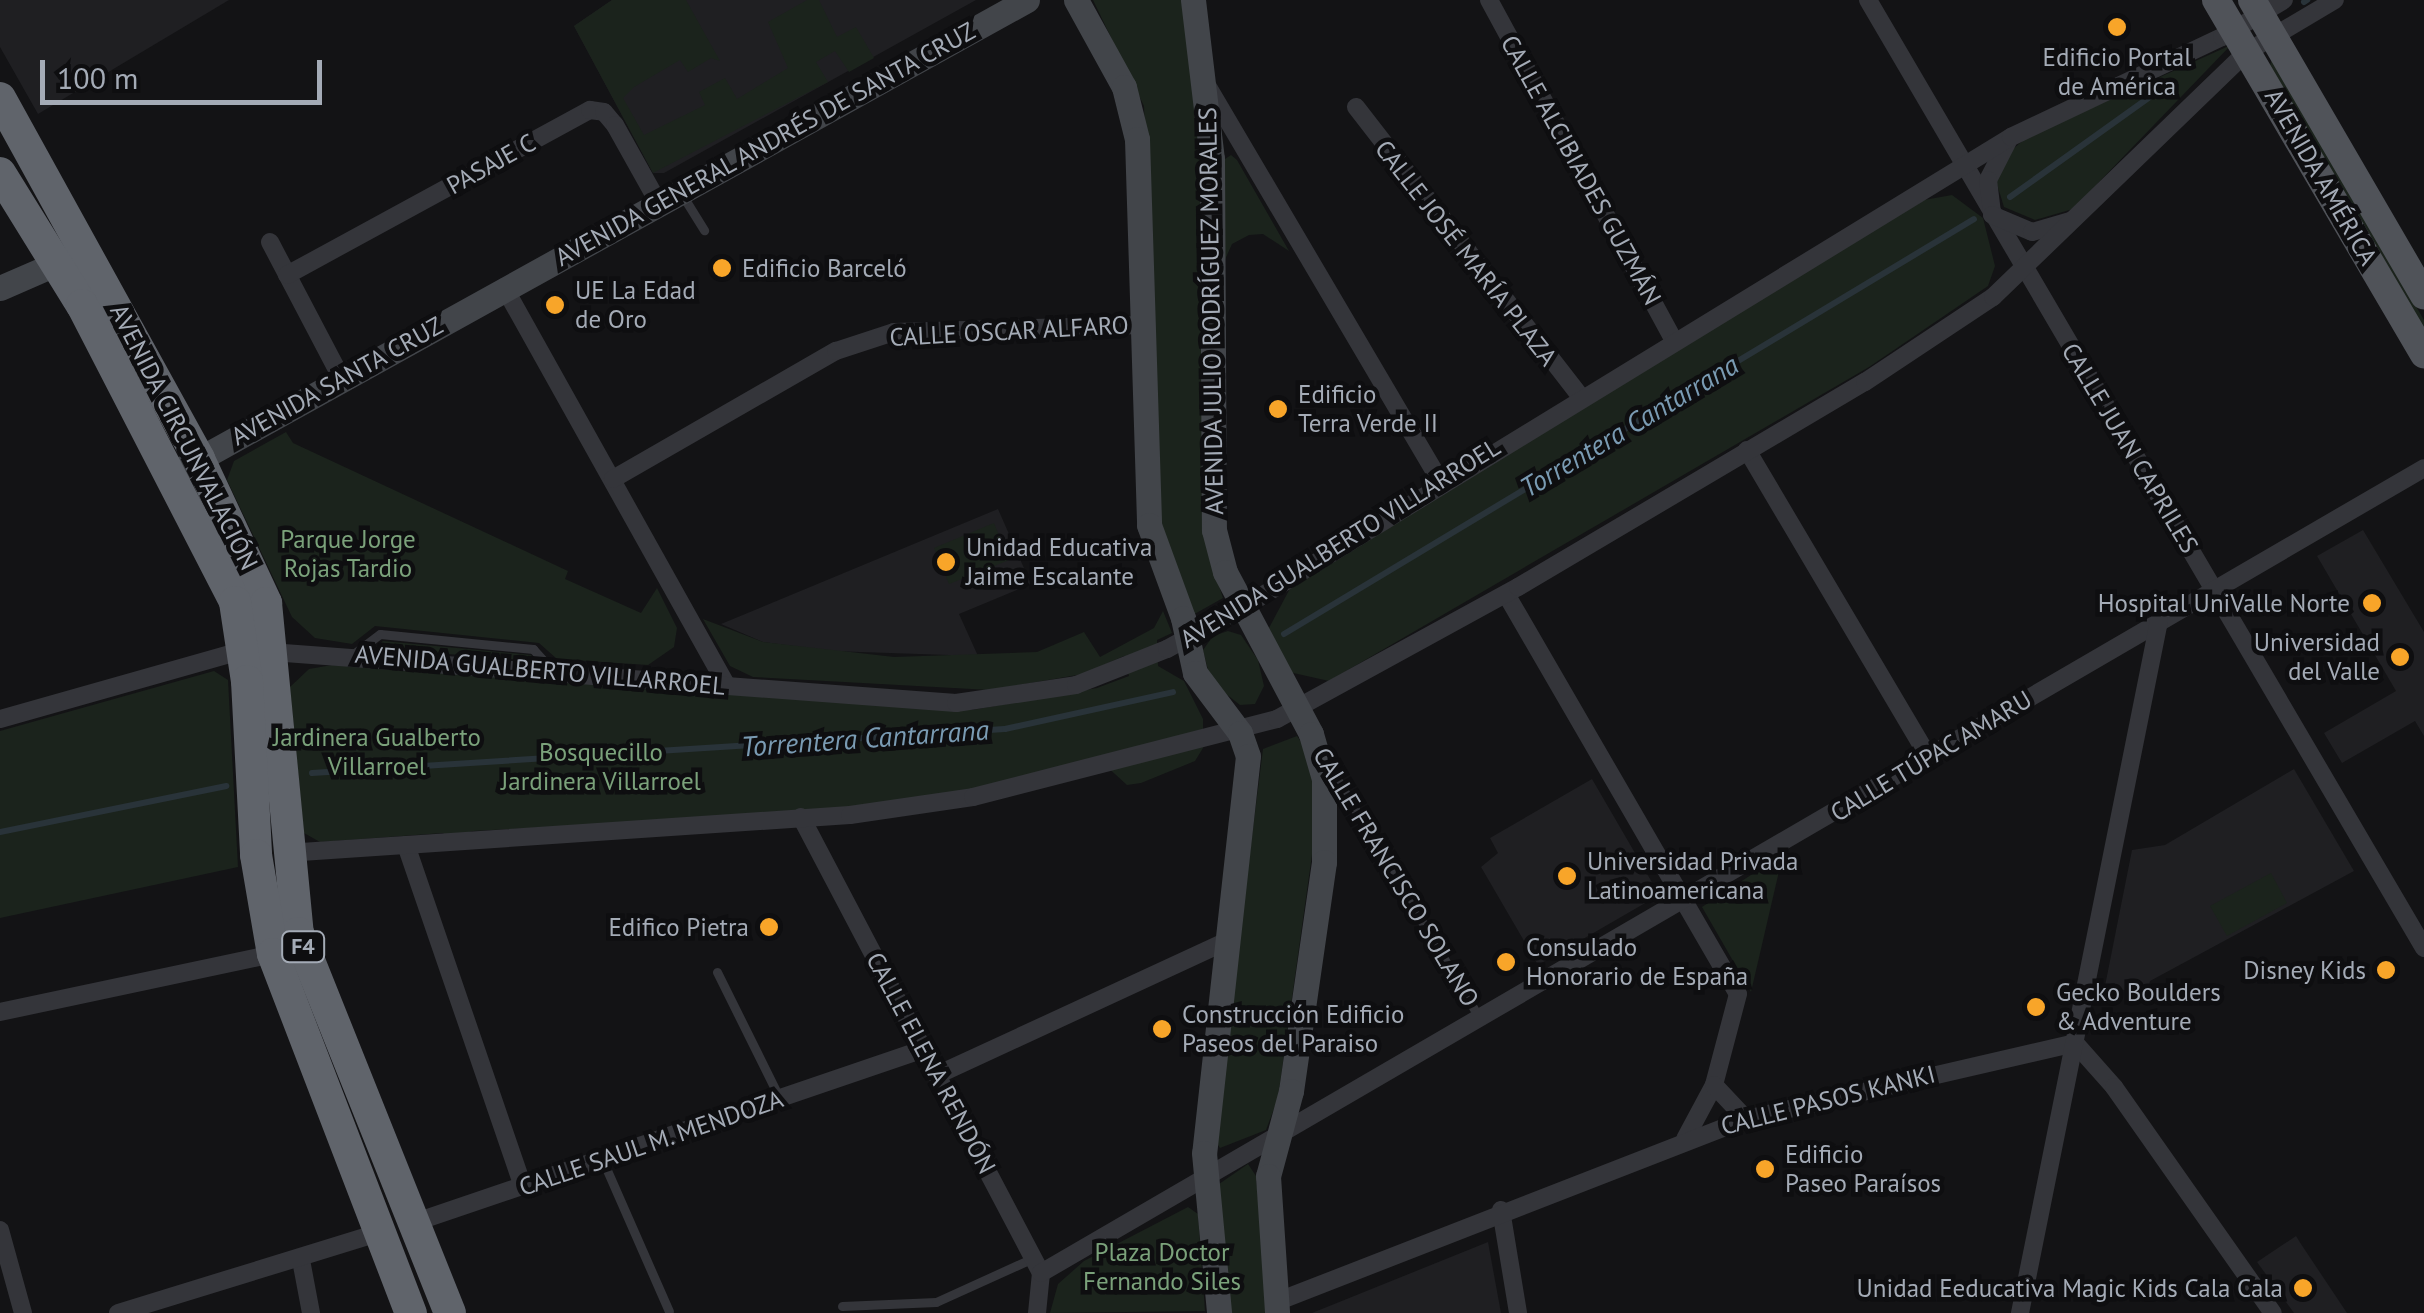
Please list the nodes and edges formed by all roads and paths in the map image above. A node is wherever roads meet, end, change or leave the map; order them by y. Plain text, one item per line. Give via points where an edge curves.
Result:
1 (1027, 0) edge
2 (1076, 0) edge
3 (1193, 0) edge
4 (1489, 0) edge
5 (1868, 0) edge
6 (2216, 0) edge
7 (2336, 0) edge
8 (2268, 13) edge
9 (2240, 41) junction
10 (1208, 87) junction
11 (0, 98) edge
12 (1356, 107) dead end
13 (2011, 137) junction
14 (1962, 166) junction
15 (0, 173) edge
16 (668, 196) junction
17 (1992, 216) junction
18 (2078, 218) junction
19 (704, 230) dead end
20 (270, 242) dead end
21 (53, 265) junction
22 (2025, 272) junction
23 (287, 275) junction
24 (504, 287) junction
25 (0, 288) edge
26 (2424, 296) edge
27 (1142, 325) junction
28 (1673, 339) junction
29 (2424, 354) edge
30 (342, 379) junction
31 (1580, 396) junction
32 (1748, 450) junction
33 (185, 466) junction
34 (2424, 468) edge
35 (613, 479) junction
36 (1440, 481) junction
37 (2214, 589) junction
38 (1506, 594) junction
39 (1242, 608) junction
40 (2160, 621) junction
41 (1189, 638) junction
42 (259, 651) junction
43 (726, 684) junction
44 (1298, 710) junction
45 (0, 719) edge
46 (1240, 733) junction
47 (1310, 734) junction
48 (1930, 758) junction
49 (802, 817) junction
50 (406, 845) junction
51 (290, 852) junction
52 (256, 855) junction
53 (1684, 902) junction
54 (1227, 941) junction
55 (2424, 948) edge
56 (273, 954) junction
57 (717, 972) dead end
58 (0, 1012) edge
59 (1481, 1020) junction
60 (2075, 1043) junction
61 (924, 1050) junction
62 (938, 1074) junction
63 (1714, 1086) junction
64 (781, 1100) junction
65 (1746, 1119) junction
66 (1280, 1132) junction
67 (1685, 1139) junction
68 (603, 1161) junction
69 (1206, 1176) junction
70 (523, 1187) junction
71 (1501, 1210) junction
72 (412, 1224) junction
73 (0, 1230) edge
74 (377, 1234) junction
75 (300, 1260) junction
76 (1037, 1265) junction
77 (842, 1306) dead end
78 (1277, 1308) edge
79 (668, 1310) edge
80 (23, 1313) edge
81 (118, 1313) edge
82 (311, 1313) edge
83 (411, 1313) edge
84 (450, 1313) edge
85 (1037, 1313) edge
86 (1220, 1313) edge
87 (1518, 1313) edge
88 (2020, 1313) edge
89 (2273, 1313) edge

1 - 16 main road, AVENIDA GENERAL ANDRÉS DE SANTA CRUZ
2 - 27 main road via 1134,113
3 - 10 main road, AVENIDA JULIO RODRÍGUEZ MORALES
4 - 28 street, CALLE ALCIBIADES GUZMÁN
5 - 14 street, CALLE JUAN CAPRILES
6 - 9 main road, AVENIDA AMÉRICA
7 - 8 street, AVENIDA GUALBERTO VILLARROEL
8 - 9 street, AVENIDA GUALBERTO VILLARROEL
8 - 26 main road, AVENIDA AMÉRICA
9 - 13 street, AVENIDA GUALBERTO VILLARROEL
9 - 18 street, AVENIDA GUALBERTO VILLARROEL
9 - 29 main road, AVENIDA AMÉRICA
10 - 36 street
10 - 39 main road, AVENIDA JULIO RODRÍGUEZ MORALES via 1214,530
11 - 33 highway, AVENIDA CIRCUNVALACIÓN / F4
12 - 31 street, CALLE JOSÉ MARÍA PLAZA
13 - 14 street, AVENIDA GUALBERTO VILLARROEL
13 - 17 street via 1988,180
14 - 17 street, CALLE JUAN CAPRILES
14 - 28 street, AVENIDA GUALBERTO VILLARROEL
15 - 21 highway, AVENIDA CIRCUNVALACIÓN / F4
16 - 19 lane
16 - 23 street, PASAJE C via 604,112 590,110
16 - 24 main road, AVENIDA GENERAL ANDRÉS DE SANTA CRUZ
17 - 18 street via 2032,232
17 - 22 street, CALLE JUAN CAPRILES
18 - 22 street, AVENIDA GUALBERTO VILLARROEL
20 - 23 street
21 - 25 main road
21 - 33 highway, AVENIDA CIRCUNVALACIÓN / F4
22 - 32 street, AVENIDA GUALBERTO VILLARROEL via 1866,382
22 - 37 street, CALLE JUAN CAPRILES
23 - 30 street
24 - 30 main road, AVENIDA SANTA CRUZ
24 - 35 street
27 - 35 street, CALLE OSCAR ALFARO via 894,332 836,351
27 - 41 main road via 1149,525
28 - 31 street, AVENIDA GUALBERTO VILLARROEL
30 - 33 main road, AVENIDA SANTA CRUZ
31 - 36 street, AVENIDA GUALBERTO VILLARROEL
32 - 38 street, AVENIDA GUALBERTO VILLARROEL
32 - 48 street
33 - 42 highway, AVENIDA CIRCUNVALACIÓN / F4
34 - 37 street, CALLE TÚPAC AMARU
35 - 43 street
36 - 39 street, AVENIDA GUALBERTO VILLARROEL
37 - 40 street, CALLE TÚPAC AMARU
37 - 55 street, CALLE JUAN CAPRILES
38 - 44 street, AVENIDA GUALBERTO VILLARROEL
38 - 53 street
39 - 41 street, AVENIDA GUALBERTO VILLARROEL
39 - 44 main road, AVENIDA JULIO RODRÍGUEZ MORALES
40 - 48 street, CALLE TÚPAC AMARU
40 - 60 street
41 - 43 street, AVENIDA GUALBERTO VILLARROEL via 1076,685 1020,698 956,703
41 - 46 main road via 1202,687
42 - 43 street, AVENIDA GUALBERTO VILLARROEL
42 - 45 street, AVENIDA GUALBERTO VILLARROEL
42 - 51 highway, AVENIDA CIRCUNVALACIÓN / F4
42 - 52 highway, AVENIDA CIRCUNVALACIÓN / F4
44 - 46 street, AVENIDA GUALBERTO VILLARROEL
44 - 47 main road, AVENIDA JULIO RODRÍGUEZ MORALES
46 - 49 street, AVENIDA GUALBERTO VILLARROEL via 973,797
46 - 54 main road via 1248,756 1246,800
47 - 59 lane, CALLE FRANCISCO SOLANO
47 - 66 main road, AVENIDA JULIO RODRÍGUEZ MORALES via 1324,779 1324,862
48 - 53 street, CALLE TÚPAC AMARU
49 - 50 street, AVENIDA GUALBERTO VILLARROEL
49 - 61 street, CALLE ELENA RENDÓN
50 - 51 street, AVENIDA GUALBERTO VILLARROEL
50 - 70 street
51 - 52 street, AVENIDA GUALBERTO VILLARROEL
51 - 72 highway, AVENIDA CIRCUNVALACIÓN / F4 via 308,962
52 - 56 highway, AVENIDA CIRCUNVALACIÓN / F4
53 - 59 street, CALLE TÚPAC AMARU
53 - 63 street via 1738,994
54 - 62 street
54 - 69 main road
56 - 58 street
56 - 74 highway, AVENIDA CIRCUNVALACIÓN / F4
57 - 64 lane
59 - 66 street, CALLE TÚPAC AMARU
60 - 65 street, CALLE PASOS KANKI
60 - 88 street
60 - 89 street via 2114,1087
61 - 62 street, CALLE ELENA RENDÓN
61 - 64 street, CALLE SAUL M. MENDOZA
62 - 76 street, CALLE ELENA RENDÓN
63 - 65 street
63 - 67 street
64 - 68 street, CALLE SAUL M. MENDOZA
65 - 67 street, CALLE PASOS KANKI
66 - 69 street, CALLE TÚPAC AMARU
66 - 78 main road, AVENIDA JULIO RODRÍGUEZ MORALES via 1268,1176
67 - 71 street, CALLE PASOS KANKI
68 - 70 street, CALLE SAUL M. MENDOZA
68 - 79 lane
69 - 76 street, CALLE TÚPAC AMARU
69 - 86 main road
70 - 72 street, CALLE SAUL M. MENDOZA
71 - 78 street, CALLE PASOS KANKI
71 - 87 street
72 - 74 street, CALLE SAUL M. MENDOZA
72 - 84 highway, AVENIDA CIRCUNVALACIÓN / F4
73 - 80 street
74 - 75 street, CALLE SAUL M. MENDOZA
74 - 83 highway, AVENIDA CIRCUNVALACIÓN / F4
75 - 81 street, CALLE SAUL M. MENDOZA
75 - 82 street
76 - 77 lane via 936,1302
76 - 85 street

